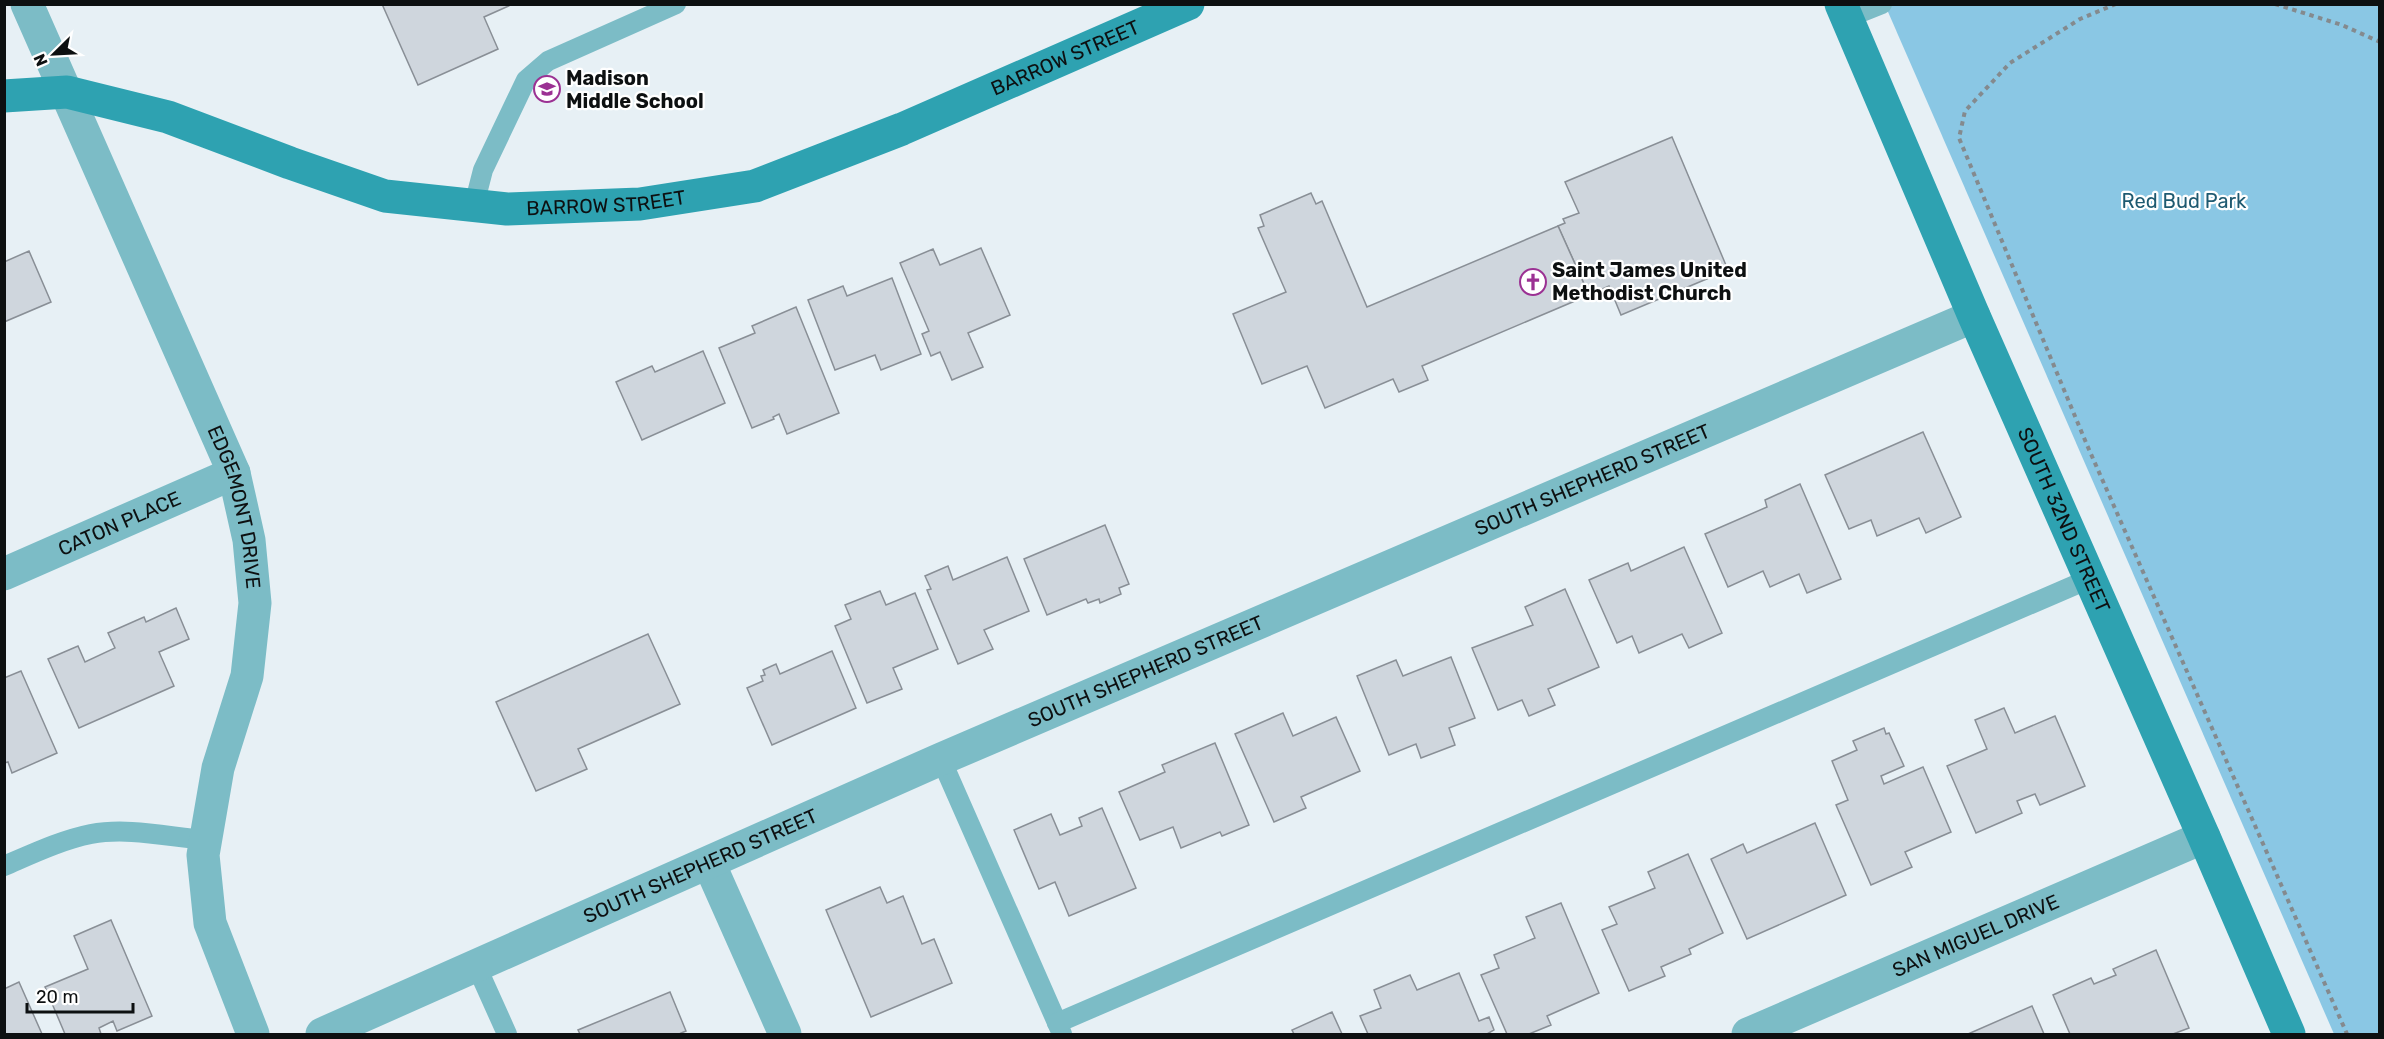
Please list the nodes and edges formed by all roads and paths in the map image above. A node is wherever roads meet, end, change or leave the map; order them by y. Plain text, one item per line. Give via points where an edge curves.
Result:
1 (27, 4) edge
2 (676, 4) edge
3 (1188, 4) edge
4 (1882, 4) edge
5 (2115, 4) edge
6 (2275, 4) edge
7 (1844, 11) edge
8 (2379, 42) edge
9 (67, 92) junction
10 (4, 96) edge
11 (474, 205) junction
12 (1974, 316) junction
13 (234, 473) junction
14 (4, 574) edge
15 (2089, 579) junction
16 (941, 759) junction
17 (2204, 837) junction
18 (206, 840) junction
19 (709, 863) junction
20 (4, 866) edge
21 (476, 964) junction
22 (1060, 1029) edge
23 (253, 1035) edge
24 (322, 1035) edge
25 (507, 1035) edge
26 (784, 1035) edge
27 (1748, 1035) edge
28 (2289, 1035) edge
29 (2347, 1035) edge

1 - 9 street, EDGEMONT DRIVE
2 - 11 lane via 548,61 526,80 483,170
3 - 11 street, BARROW STREET via 902,129 755,186 640,204 507,209
4 - 7 lane
5 - 29 path via 2080,18 2010,63 1965,111 1959,138 2087,445
6 - 8 path via 2342,25
7 - 12 street, SOUTH 32ND STREET
9 - 10 street, BARROW STREET
9 - 11 street, BARROW STREET via 168,117 385,196
9 - 13 street, EDGEMONT DRIVE
12 - 15 street, SOUTH 32ND STREET
12 - 16 street, SOUTH SHEPHERD STREET
13 - 14 street, CATON PLACE
13 - 18 street, EDGEMONT DRIVE via 249,540 255,603 247,676 218,768
15 - 17 street, SOUTH 32ND STREET
15 - 22 lane
16 - 19 street, SOUTH SHEPHERD STREET
16 - 22 lane
17 - 27 street, SAN MIGUEL DRIVE
17 - 28 street, SOUTH 32ND STREET
18 - 20 lane via 125,832 91,834
18 - 23 street, EDGEMONT DRIVE via 203,855 210,923
19 - 21 street, SOUTH SHEPHERD STREET
19 - 26 street
21 - 24 street, SOUTH SHEPHERD STREET
21 - 25 lane

